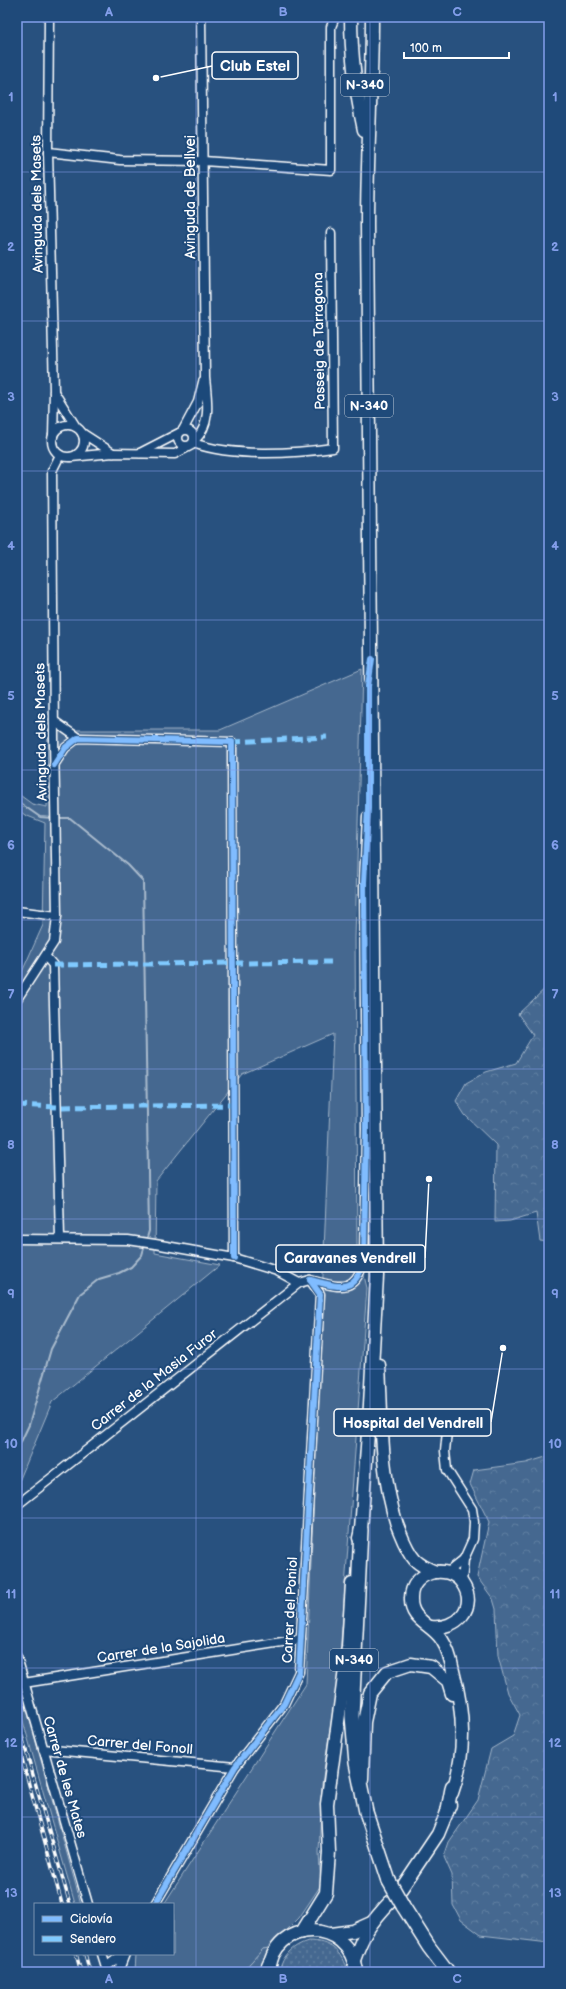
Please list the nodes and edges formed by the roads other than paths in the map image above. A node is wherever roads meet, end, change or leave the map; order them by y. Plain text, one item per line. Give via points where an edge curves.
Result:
1 (49, 17) edge
2 (201, 17) edge
3 (335, 17) edge
4 (351, 17) edge
5 (364, 17) edge
6 (372, 17) edge
7 (364, 130) junction
8 (48, 152) junction
9 (367, 153) junction
10 (203, 161) junction
11 (330, 233) dead end
12 (205, 378) junction
13 (54, 391) junction
14 (76, 427) junction
15 (181, 432) junction
16 (82, 433) junction
17 (53, 437) junction
18 (193, 442) junction
19 (113, 452) junction
20 (139, 453) junction
21 (60, 455) junction
22 (71, 457) junction
23 (372, 659) junction
24 (54, 721) junction
25 (65, 729) junction
26 (78, 738) junction
27 (54, 740) junction
28 (65, 748) junction
29 (54, 765) junction
30 (17, 911) edge
31 (57, 916) junction
32 (46, 957) junction
33 (17, 999) edge
34 (60, 1238) junction
35 (17, 1239) edge
36 (234, 1258) junction
37 (310, 1280) junction
38 (299, 1283) junction
39 (374, 1334) junction
40 (448, 1422) dead end
41 (17, 1505) edge
42 (361, 1530) junction
43 (464, 1559) junction
44 (442, 1572) junction
45 (462, 1583) junction
46 (454, 1624) junction
47 (431, 1627) junction
48 (301, 1639) junction
49 (17, 1657) edge
50 (24, 1683) junction
51 (43, 1749) junction
52 (235, 1768) junction
53 (361, 1790) junction
54 (452, 1793) junction
55 (447, 1812) junction
56 (401, 1889) dead end
57 (390, 1902) dead end
58 (88, 1903) edge
59 (156, 1903) edge
60 (371, 1923) junction
61 (302, 1932) junction
62 (331, 1934) junction
63 (102, 1955) edge
64 (123, 1955) edge
65 (124, 1955) edge
66 (355, 1966) edge
67 (107, 1969) edge
68 (268, 1969) edge
69 (118, 1972) edge
70 (448, 1972) edge

1 - 8 street, Avinguda dels Masets
2 - 10 street, Avinguda de Bellvei
3 - 10 street via 331,27 330,170
4 - 7 main road via 357,98
5 - 7 main road, N-340
6 - 9 main road, N-340
7 - 9 main road, N-340
8 - 10 street via 120,160
8 - 13 street, Avinguda dels Masets
9 - 23 main road, N-340
10 - 12 street, Avinguda de Bellvei
11 - 18 street, Passeig de Tarragona via 334,448 302,453 212,450
12 - 15 street, Avinguda de Bellvei via 198,402
12 - 18 street, Avinguda de Bellvei via 208,406 206,420 202,433
13 - 14 street, Avinguda dels Masets
13 - 17 street, Avinguda dels Masets
14 - 16 street
14 - 17 street via 62,427
15 - 18 street via 192,431
15 - 18 street via 178,441 182,445 186,446
15 - 20 street
16 - 19 street
16 - 22 street via 83,448
17 - 21 street via 54,447
18 - 20 street via 175,454
19 - 20 street
19 - 22 street
21 - 22 street
21 - 24 street, Avinguda dels Masets via 52,471
23 - 37 street via 368,686 368,808 364,882 364,1260 361,1273 349,1285 338,1287
23 - 39 main road, N-340 via 377,1268
24 - 25 street
24 - 27 street, Avinguda dels Masets
25 - 26 street
25 - 27 street
26 - 28 street
26 - 36 street via 232,742
27 - 28 street
27 - 29 street, Avinguda dels Masets
28 - 29 street
29 - 31 street, Avinguda dels Masets
30 - 31 street
31 - 32 street, Avinguda dels Masets via 54,942
32 - 33 street, Avinguda dels Masets
32 - 34 street via 53,965
34 - 35 street
34 - 36 street via 139,1242
36 - 38 street via 276,1271
37 - 38 street, Carrer de la Masia Furor
37 - 48 street, Carrer del Poniol via 320,1294
38 - 41 street, Carrer de la Masia Furor
39 - 42 main road, N-340
39 - 44 main road via 379,1356 382,1446 390,1503 407,1548 415,1560 424,1567
40 - 43 street via 445,1451 447,1470 472,1509 473,1539
42 - 53 highway, N-340 via 352,1716
42 - 61 main road via 354,1558 348,1647 327,1804 329,1852 326,1893
43 - 44 street
43 - 45 street
44 - 45 main road via 456,1577
44 - 47 main road via 427,1574 419,1580 413,1588 411,1597 416,1616 422,1623
45 - 46 main road via 466,1592 466,1610
46 - 47 main road via 447,1627
46 - 55 main road via 449,1640 456,1655 464,1688 467,1726 459,1786
47 - 54 main road via 444,1642 459,1690 462,1751
48 - 50 street, Carrer de la Sajolida
48 - 52 street, Carrer del Poniol via 299,1672 284,1704
49 - 50 street, Carrer de les Mates
50 - 51 street, Carrer de les Mates
51 - 52 street, Carrer del Fonoll
51 - 58 street, Carrer de les Mates
52 - 59 street, Carrer del Poniol
53 - 54 main road via 364,1722 370,1693 386,1672 411,1664 431,1667 448,1681 458,1717
53 - 70 highway, N-340, bridge via 389,1881 428,1947
54 - 55 main road
55 - 56 main road via 438,1834
57 - 60 main road
60 - 62 main road via 353,1931
60 - 66 main road via 360,1942
61 - 62 main road via 313,1930
61 - 68 main road via 290,1937 280,1946
62 - 66 main road via 345,1945
63 - 67 street
64 - 67 street
65 - 69 street

